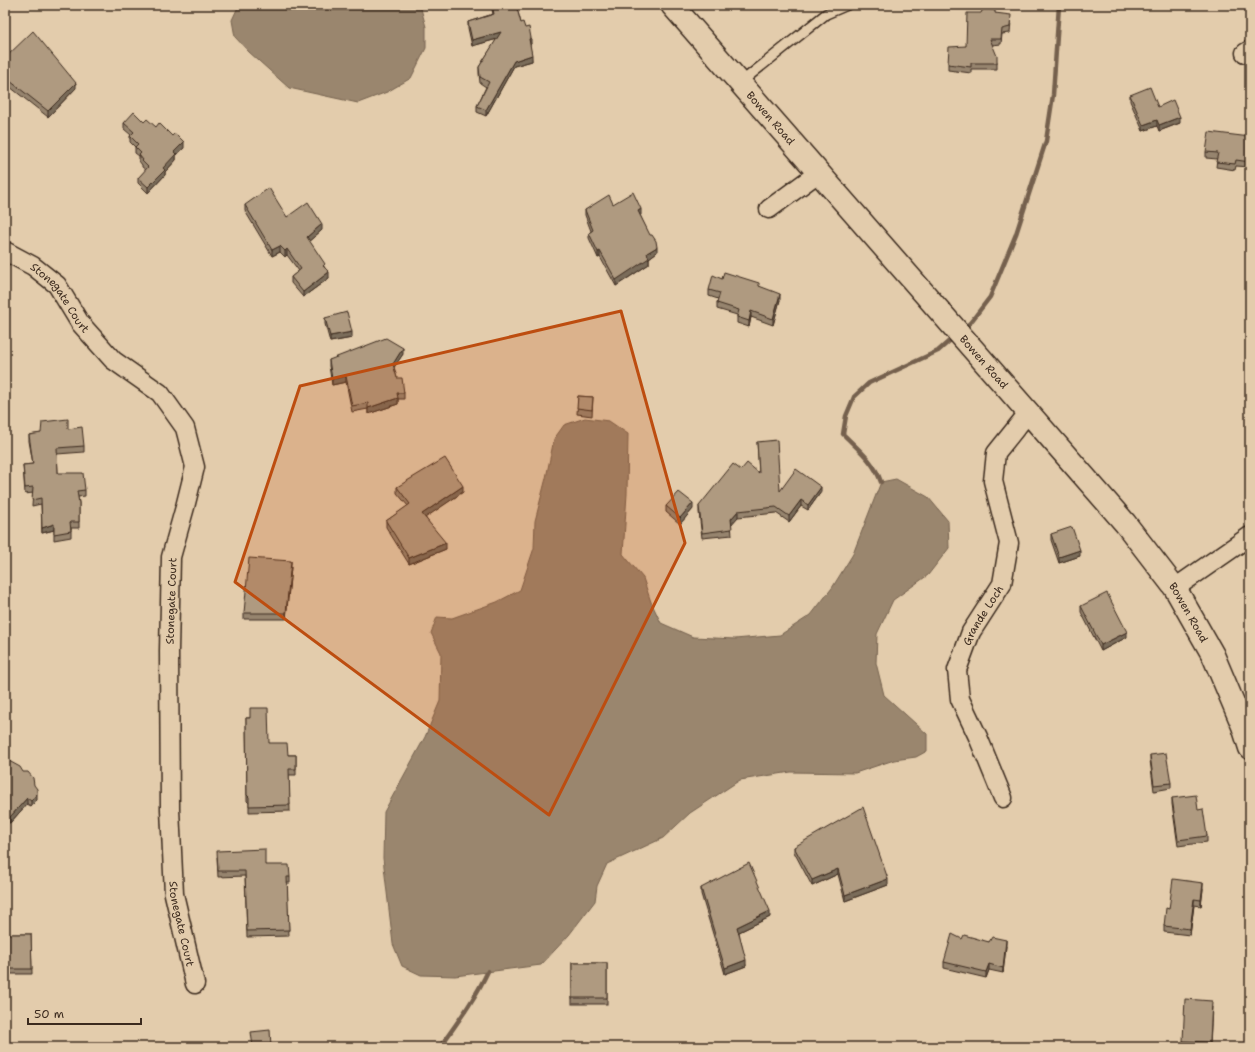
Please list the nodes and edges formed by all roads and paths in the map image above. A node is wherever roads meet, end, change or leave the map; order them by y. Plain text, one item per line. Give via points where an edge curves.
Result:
1 (672, 5) edge
2 (847, 5) edge
3 (740, 83) junction
4 (818, 173) junction
5 (770, 209) dead end
6 (5, 252) edge
7 (1029, 414) junction
8 (1250, 536) edge
9 (1175, 588) junction
10 (1247, 725) edge
11 (1250, 748) edge
12 (1003, 798) dead end
13 (195, 984) dead end

1 - 3 street, Bowen Road
2 - 3 lane via 826,14
3 - 4 street, Bowen Road
4 - 5 street
4 - 7 street, Bowen Road
6 - 13 street, Stonegate Court via 33,266 58,285 80,323 113,360 160,393 185,428 195,466 171,557 169,651 170,809 174,894
7 - 9 street, Bowen Road via 1125,523
7 - 12 street, Grande Loch via 996,453 993,481 1009,543 1002,584 971,632 957,670 960,699
8 - 9 street
9 - 10 street, Bowen Road via 1213,655
10 - 11 street, Bowen Road

